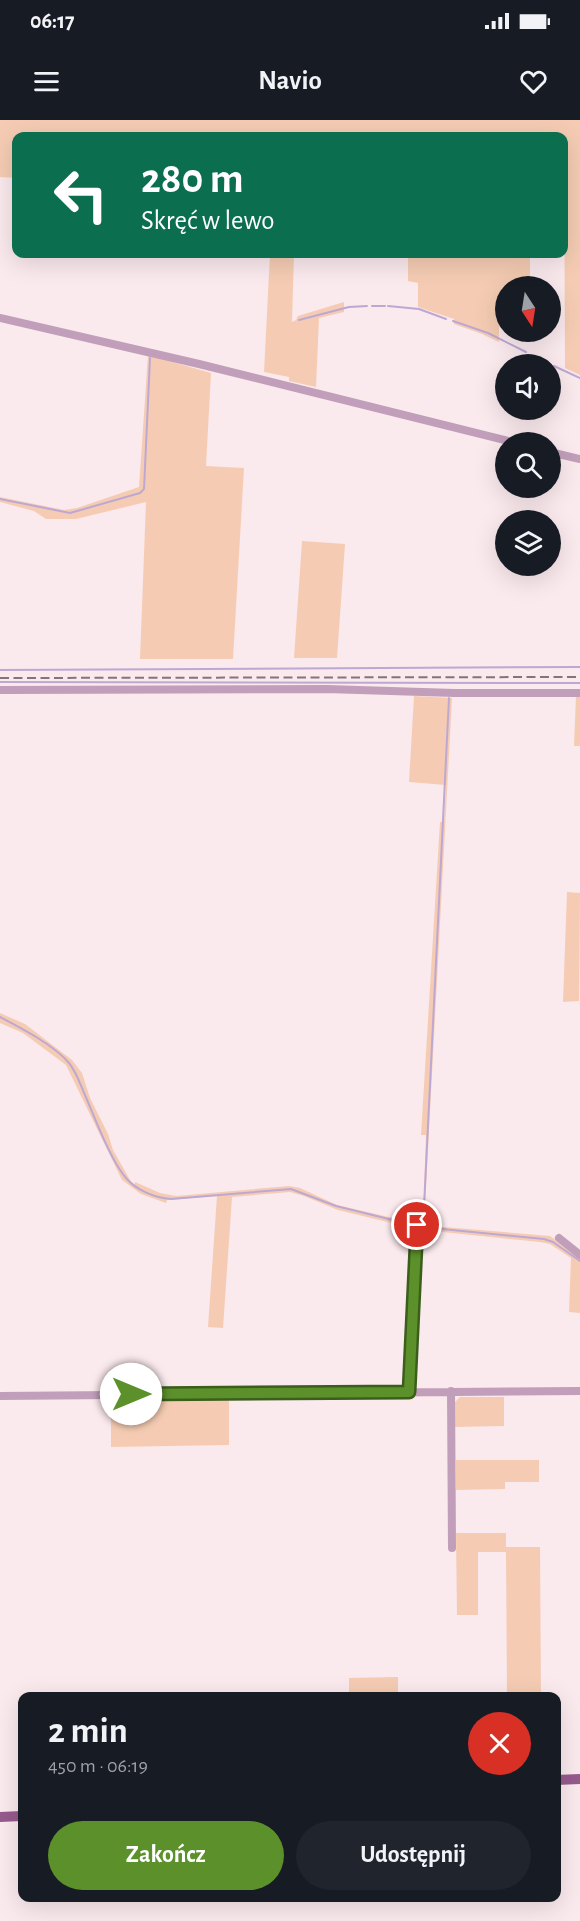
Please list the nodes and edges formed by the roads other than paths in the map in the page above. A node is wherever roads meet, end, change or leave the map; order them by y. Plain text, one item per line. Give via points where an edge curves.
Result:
1 (0, 318) edge
2 (495, 438) edge
3 (561, 455) edge
4 (580, 459) edge
5 (0, 690) edge
6 (580, 693) edge
7 (417, 1225) dead end
8 (559, 1238) dead end
9 (580, 1255) edge
10 (580, 1390) edge
11 (452, 1391) junction
12 (409, 1392) junction
13 (0, 1396) edge
14 (452, 1548) dead end
15 (580, 1779) edge
16 (561, 1780) edge
17 (18, 1814) edge
18 (0, 1815) edge

1 - 2 street
3 - 4 street
5 - 6 street
7 - 12 street
8 - 9 street
10 - 11 street
11 - 12 street
11 - 14 street
12 - 13 street
15 - 16 main road
17 - 18 main road

